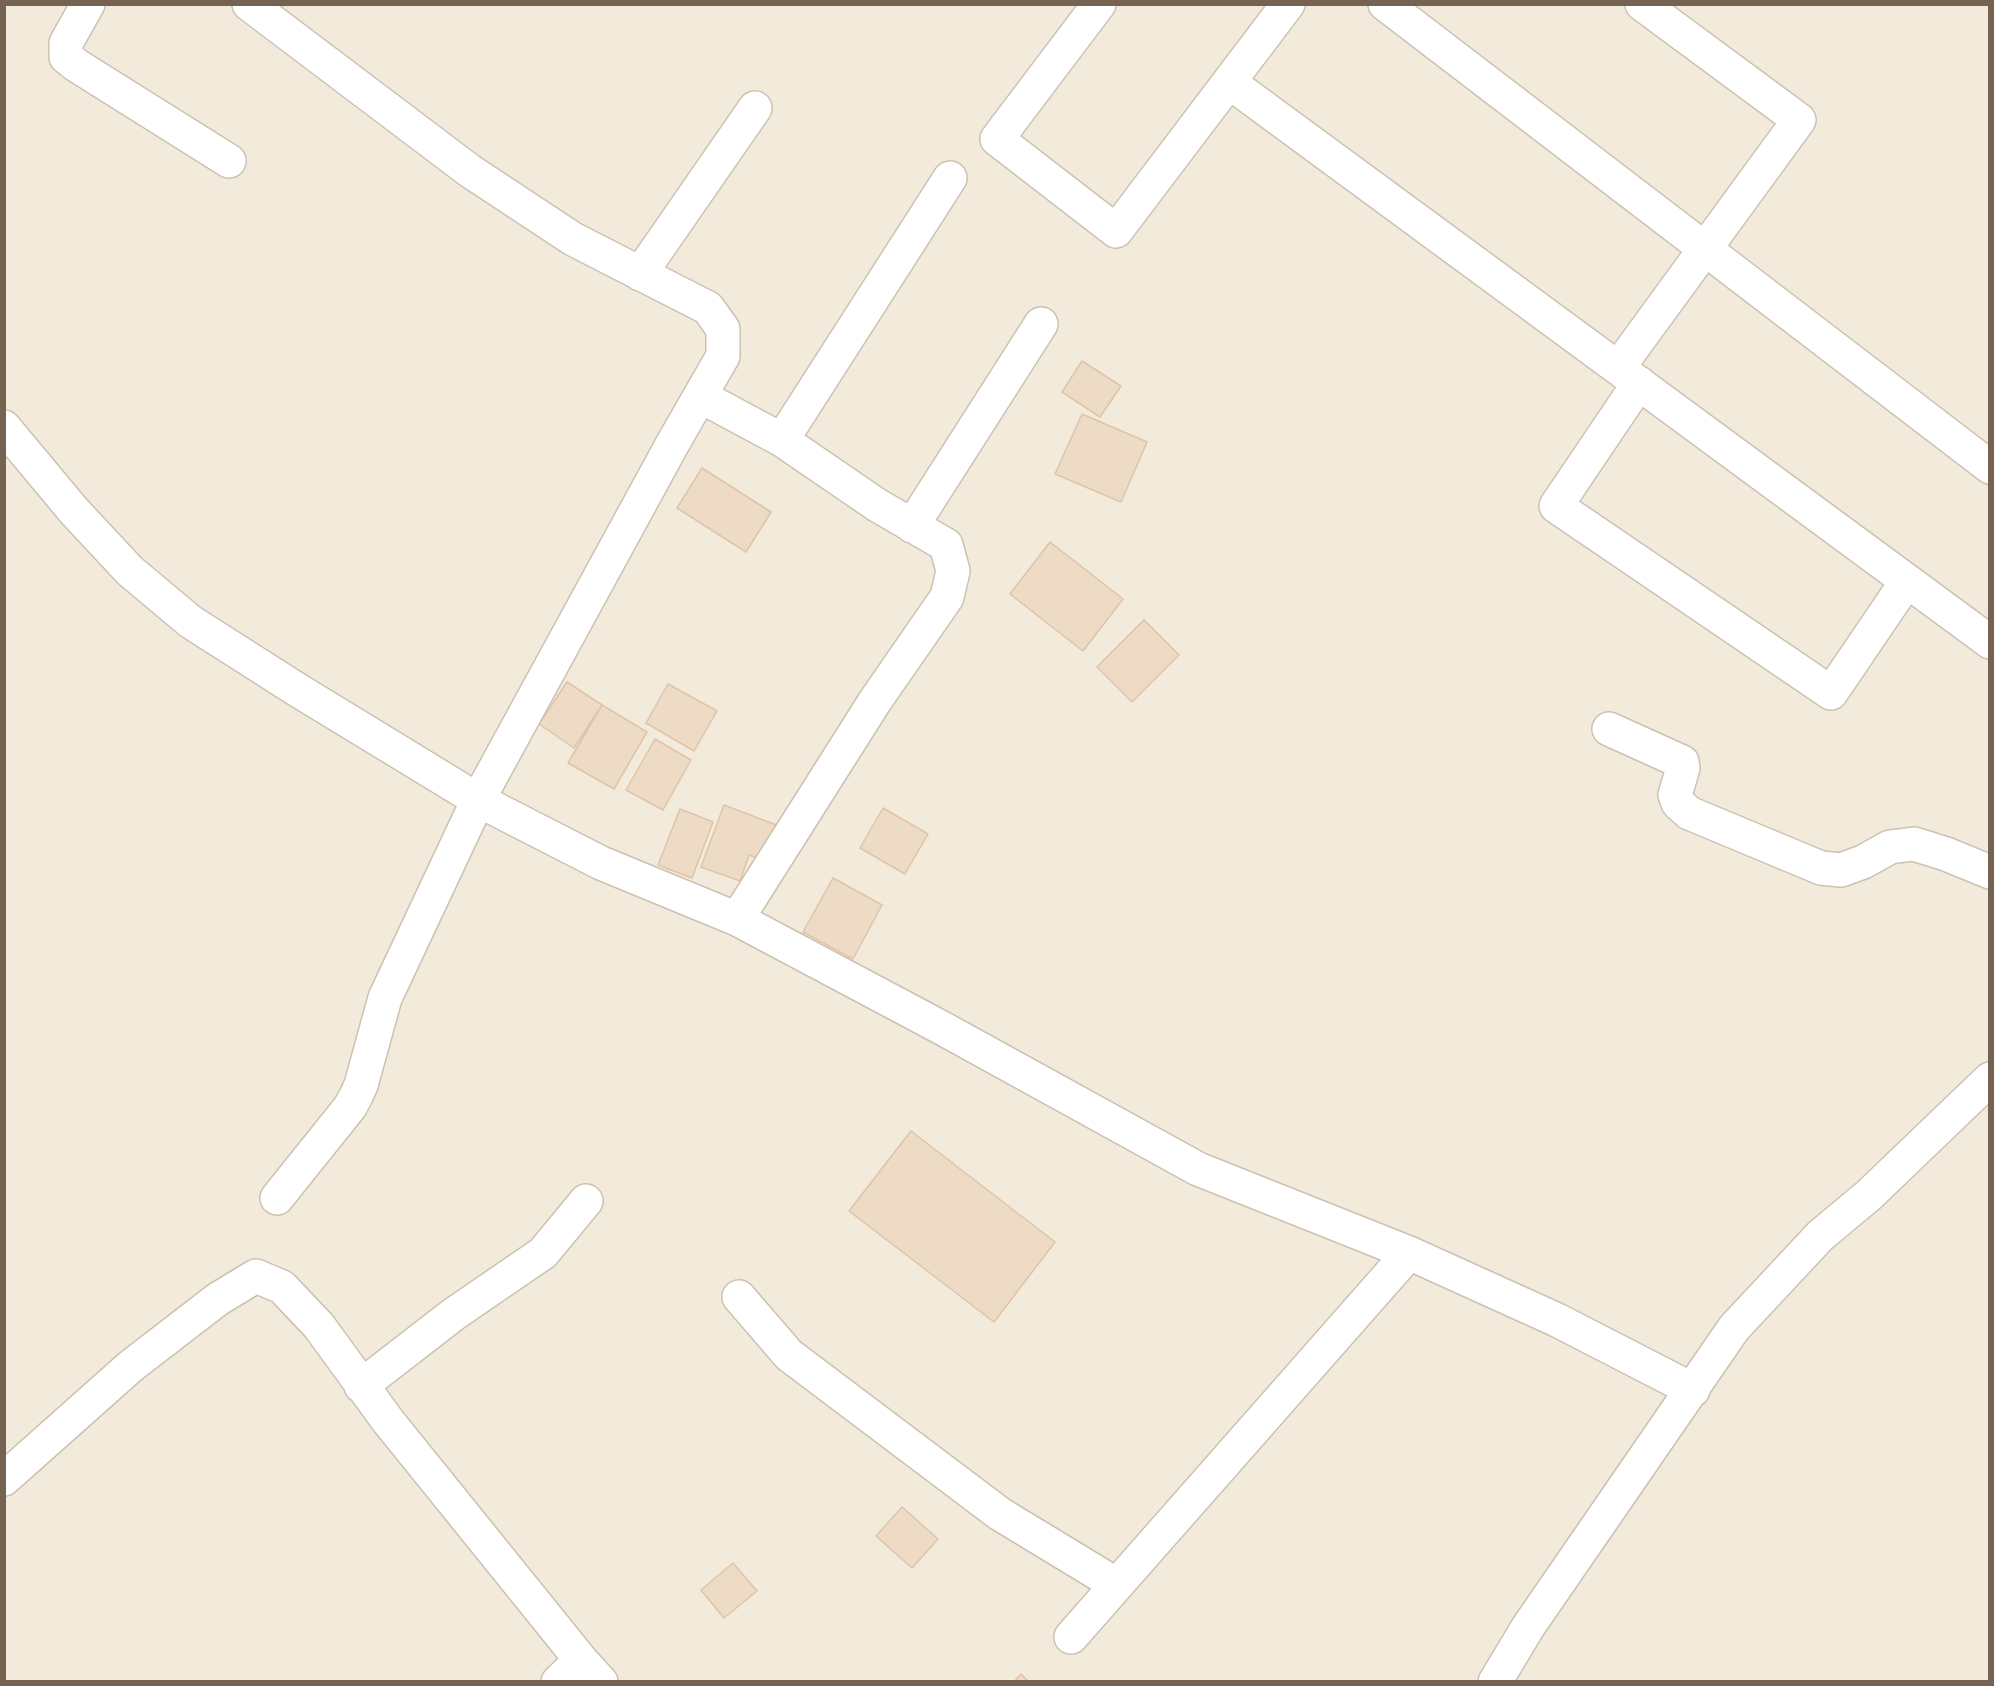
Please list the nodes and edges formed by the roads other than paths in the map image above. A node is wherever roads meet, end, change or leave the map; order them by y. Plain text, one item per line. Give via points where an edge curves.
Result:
1 (88, 4) edge
2 (249, 4) edge
3 (1099, 4) edge
4 (1288, 4) edge
5 (1386, 4) edge
6 (1642, 4) edge
7 (1229, 82) junction
8 (755, 108) dead end
9 (229, 161) dead end
10 (950, 178) dead end
11 (1705, 249) junction
12 (640, 274) junction
13 (1041, 324) dead end
14 (1628, 376) junction
15 (700, 396) junction
16 (4, 427) edge
17 (782, 440) junction
18 (1989, 467) edge
19 (912, 526) junction
20 (1907, 581) junction
21 (1989, 642) edge
22 (1609, 729) dead end
23 (478, 800) junction
24 (1989, 872) edge
25 (737, 919) junction
26 (1989, 1079) edge
27 (277, 1198) dead end
28 (586, 1201) dead end
29 (1409, 1254) junction
30 (739, 1297) dead end
31 (361, 1386) junction
32 (1693, 1390) junction
33 (4, 1479) edge
34 (1117, 1585) junction
35 (1071, 1637) dead end
36 (580, 1674) edge
37 (1495, 1682) edge

1 - 9 street via 66,43 66,57
2 - 12 street via 470,171 573,239
3 - 7 street via 997,139 1116,231
4 - 7 street
5 - 11 street
6 - 11 street via 1799,120
7 - 14 street
8 - 12 street
10 - 17 street
11 - 14 street
11 - 18 street
12 - 15 street via 708,308 723,329 723,356
13 - 19 street
14 - 20 street
14 - 20 street via 1556,506 1831,693
15 - 17 street
15 - 23 street
16 - 23 street via 130,571 191,622
17 - 19 street
19 - 25 street via 946,545 953,571 947,597
20 - 21 street
22 - 24 street via 1682,762 1675,795 1689,813 1821,868 1841,870 1890,847 1914,844
23 - 25 street via 601,863
23 - 27 street via 385,998 356,1096
25 - 29 street via 1198,1169
26 - 32 street via 1869,1195 1820,1236 1734,1328
28 - 31 street via 543,1253 454,1314
29 - 32 street via 1557,1320
29 - 34 street
30 - 34 street via 789,1355 1000,1514
31 - 33 street via 319,1326 282,1287 256,1276 218,1299 131,1366
31 - 36 street
32 - 37 street via 1528,1627
34 - 35 street

